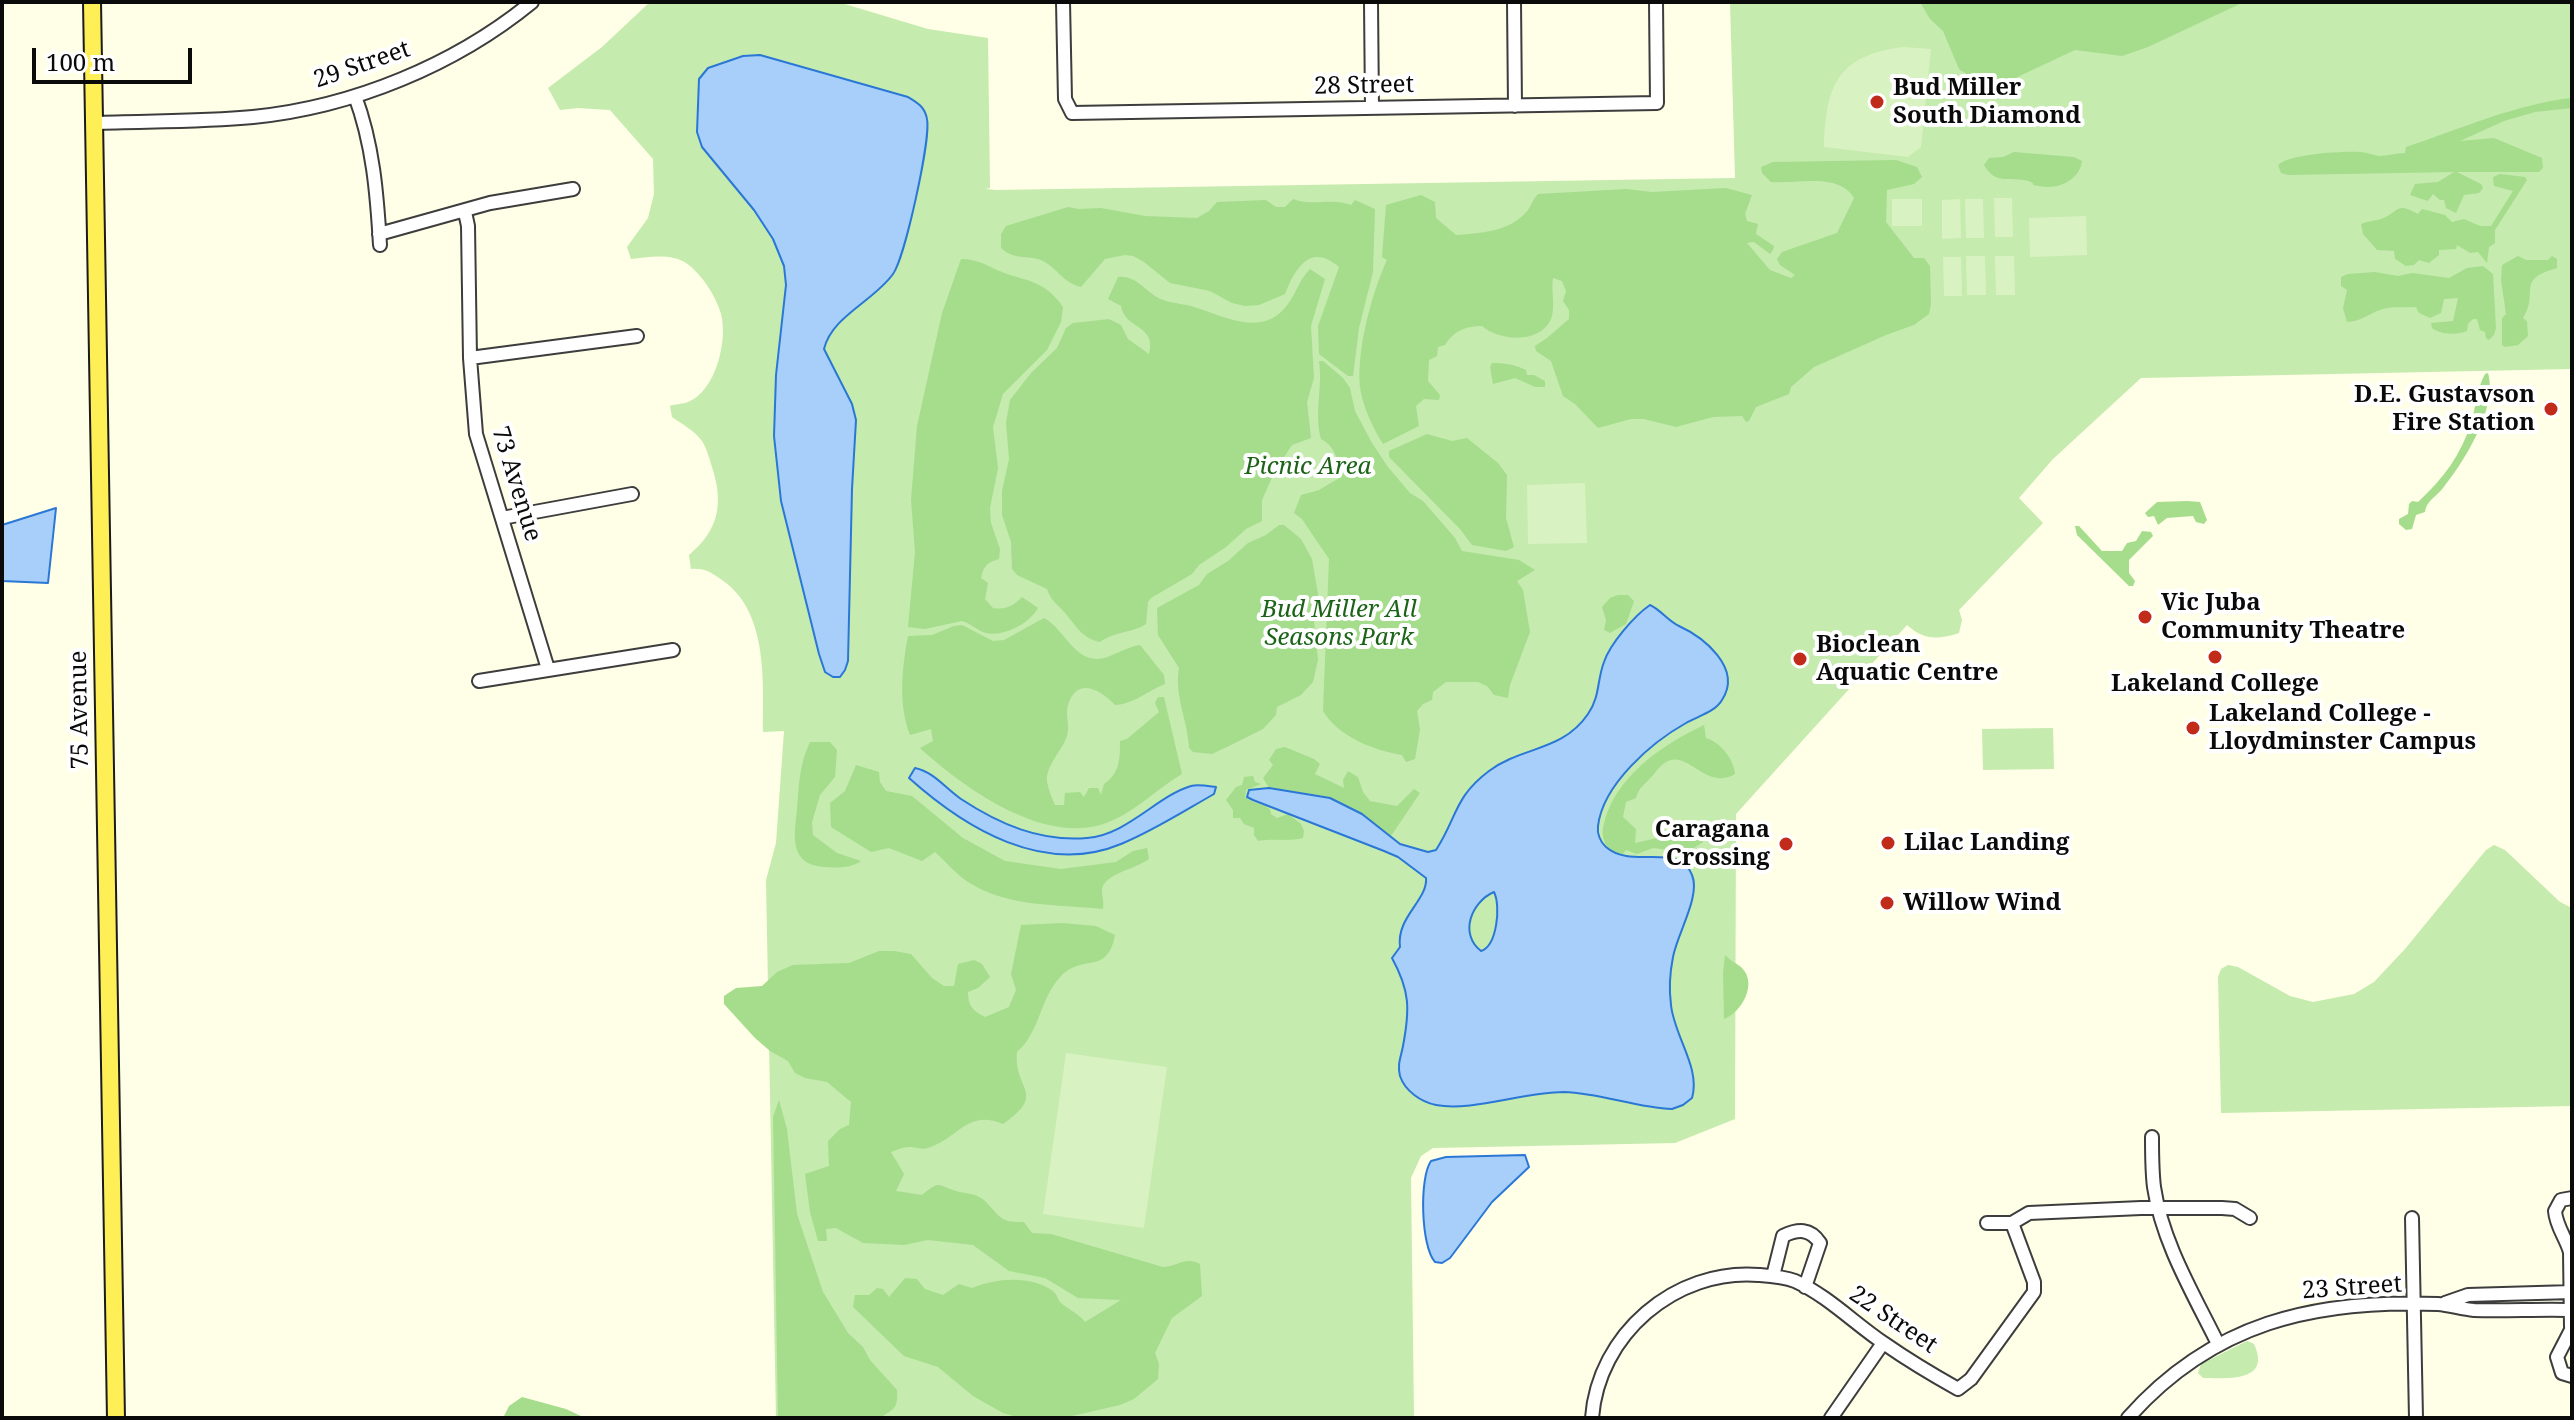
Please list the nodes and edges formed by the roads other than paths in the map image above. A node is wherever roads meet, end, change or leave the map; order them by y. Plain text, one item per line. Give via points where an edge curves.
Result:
1 (92, 2) edge
2 (532, 2) edge
3 (1063, 2) edge
4 (1371, 2) edge
5 (1514, 2) edge
6 (1656, 2) edge
7 (355, 96) junction
8 (1515, 106) junction
9 (1372, 108) junction
10 (94, 123) junction
11 (573, 189) dead end
12 (465, 212) junction
13 (637, 336) dead end
14 (470, 358) junction
15 (632, 494) dead end
16 (502, 518) junction
17 (673, 650) dead end
18 (548, 669) junction
19 (479, 681) dead end
20 (2152, 1137) dead end
21 (2572, 1198) edge
22 (2159, 1209) junction
23 (2250, 1218) dead end
24 (2412, 1218) dead end
25 (1987, 1223) dead end
26 (2012, 1223) junction
27 (2571, 1248) edge
28 (1773, 1276) junction
29 (1805, 1287) junction
30 (2572, 1292) edge
31 (2441, 1304) junction
32 (2414, 1305) junction
33 (2572, 1310) edge
34 (2572, 1327) edge
35 (1883, 1343) junction
36 (2218, 1344) junction
37 (2572, 1376) edge
38 (116, 1418) edge
39 (1592, 1418) edge
40 (1831, 1418) edge
41 (2128, 1418) edge
42 (2416, 1418) edge

1 - 10 main road, 75 Avenue
2 - 7 street, 29 Street via 461,50
3 - 9 street, 28 Street via 1065,99 1072,113
4 - 9 street
5 - 8 street
6 - 8 street, 28 Street via 1657,103
7 - 10 street, 29 Street via 254,117
7 - 12 street via 366,127 380,239
8 - 9 street, 28 Street
10 - 38 main road, 75 Avenue
11 - 12 street
12 - 14 street, 73 Avenue
13 - 14 street
14 - 16 street, 73 Avenue via 476,434
15 - 16 street
16 - 18 street, 73 Avenue
17 - 18 street
18 - 19 street
20 - 22 street
21 - 27 street via 2561,1200 2555,1211
22 - 23 street via 2235,1209
22 - 26 street via 2029,1213
22 - 36 street
24 - 32 street
25 - 26 street
26 - 35 street, 22 Street via 2034,1292 1971,1379 1958,1389
27 - 30 street
28 - 29 street, 22 Street
28 - 29 street via 1783,1236 1808,1232 1820,1243
28 - 39 street, 22 Street via 1708,1280 1653,1306 1609,1356
29 - 35 street, 22 Street
30 - 31 street, 23 Street via 2468,1295
30 - 33 street
31 - 32 street, 23 Street
31 - 33 street, 23 Street via 2469,1310
32 - 36 street, 23 Street via 2327,1307
32 - 42 street
33 - 34 street
34 - 37 street via 2557,1357 2562,1373
35 - 40 street
36 - 41 street, 23 Street via 2152,1391

